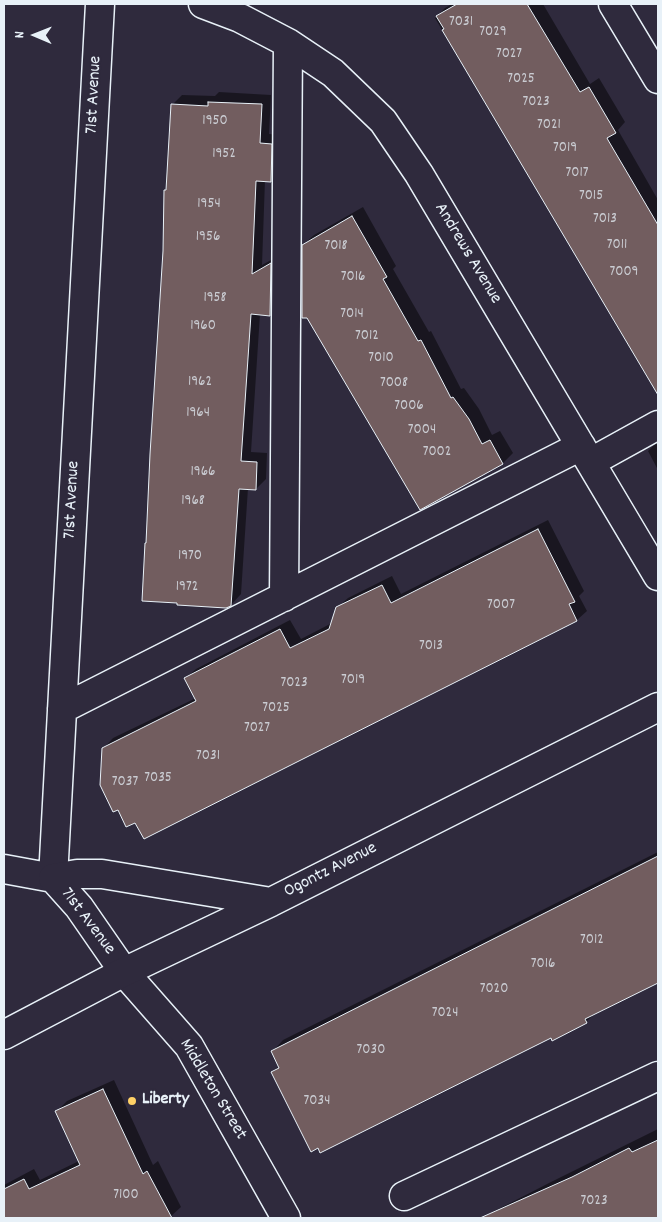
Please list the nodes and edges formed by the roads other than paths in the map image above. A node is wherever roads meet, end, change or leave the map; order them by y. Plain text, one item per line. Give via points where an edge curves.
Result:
1 (100, 4) edge
2 (203, 4) edge
3 (613, 4) edge
4 (288, 43) junction
5 (658, 79) edge
6 (658, 425) edge
7 (586, 454) junction
8 (658, 576) edge
9 (284, 597) junction
10 (658, 706) edge
11 (62, 709) junction
12 (4, 869) edge
13 (53, 878) junction
14 (271, 902) junction
15 (124, 972) junction
16 (4, 1035) edge
17 (658, 1076) edge
18 (404, 1196) dead end
19 (286, 1218) edge

1 - 11 street, 71st Avenue
2 - 4 street, Andrews Avenue via 240,18
3 - 5 street
4 - 7 street, Andrews Avenue via 333,73 383,121 419,174
4 - 9 street
6 - 7 street
7 - 8 street, Andrews Avenue
7 - 9 street
9 - 11 street
10 - 14 street, Ogontz Avenue
11 - 13 street, 71st Avenue
12 - 13 street
13 - 14 street via 102,874
13 - 15 street, 71st Avenue via 79,908
14 - 15 street, Ogontz Avenue
15 - 16 street, Ogontz Avenue
15 - 19 street, Middleton Street via 189,1046
17 - 18 street

